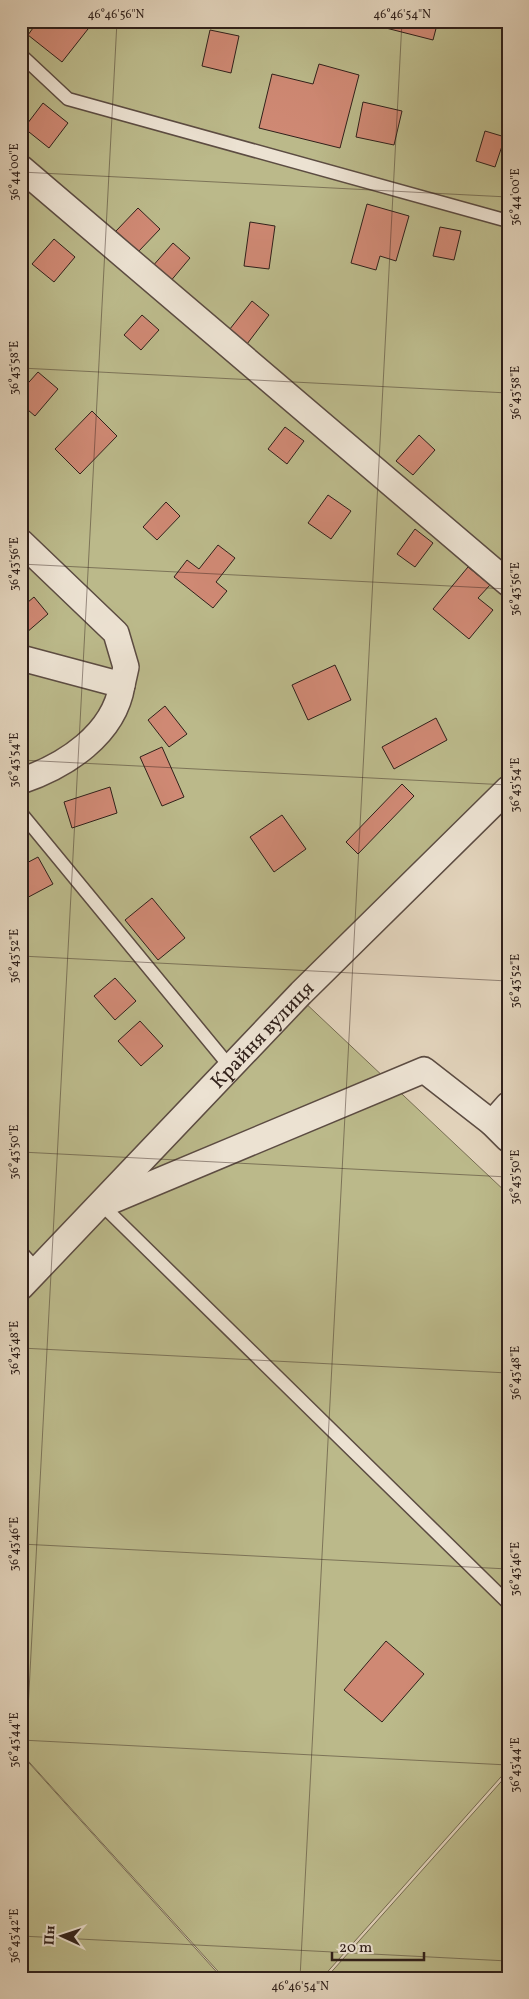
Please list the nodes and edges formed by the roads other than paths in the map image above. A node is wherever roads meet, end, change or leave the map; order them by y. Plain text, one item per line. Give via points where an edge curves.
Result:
1 (21, 55) edge
2 (21, 168) edge
3 (508, 221) edge
4 (21, 542) edge
5 (508, 583) edge
6 (21, 658) edge
7 (122, 685) junction
8 (21, 781) edge
9 (508, 789) edge
10 (21, 813) edge
11 (230, 1068) junction
12 (502, 1122) edge
13 (102, 1205) junction
14 (21, 1252) edge
15 (29, 1279) edge
16 (508, 1603) edge

1 - 3 lane via 68,99
2 - 5 street
4 - 7 street via 116,633 126,667
6 - 7 street
7 - 8 street via 120,700 101,730 80,751 49,771
9 - 11 street, Крайня вулиця via 301,993
10 - 11 lane
11 - 13 street, Крайня вулиця
12 - 13 street via 424,1070
13 - 15 street, Крайня вулиця
13 - 16 lane
14 - 15 lane

